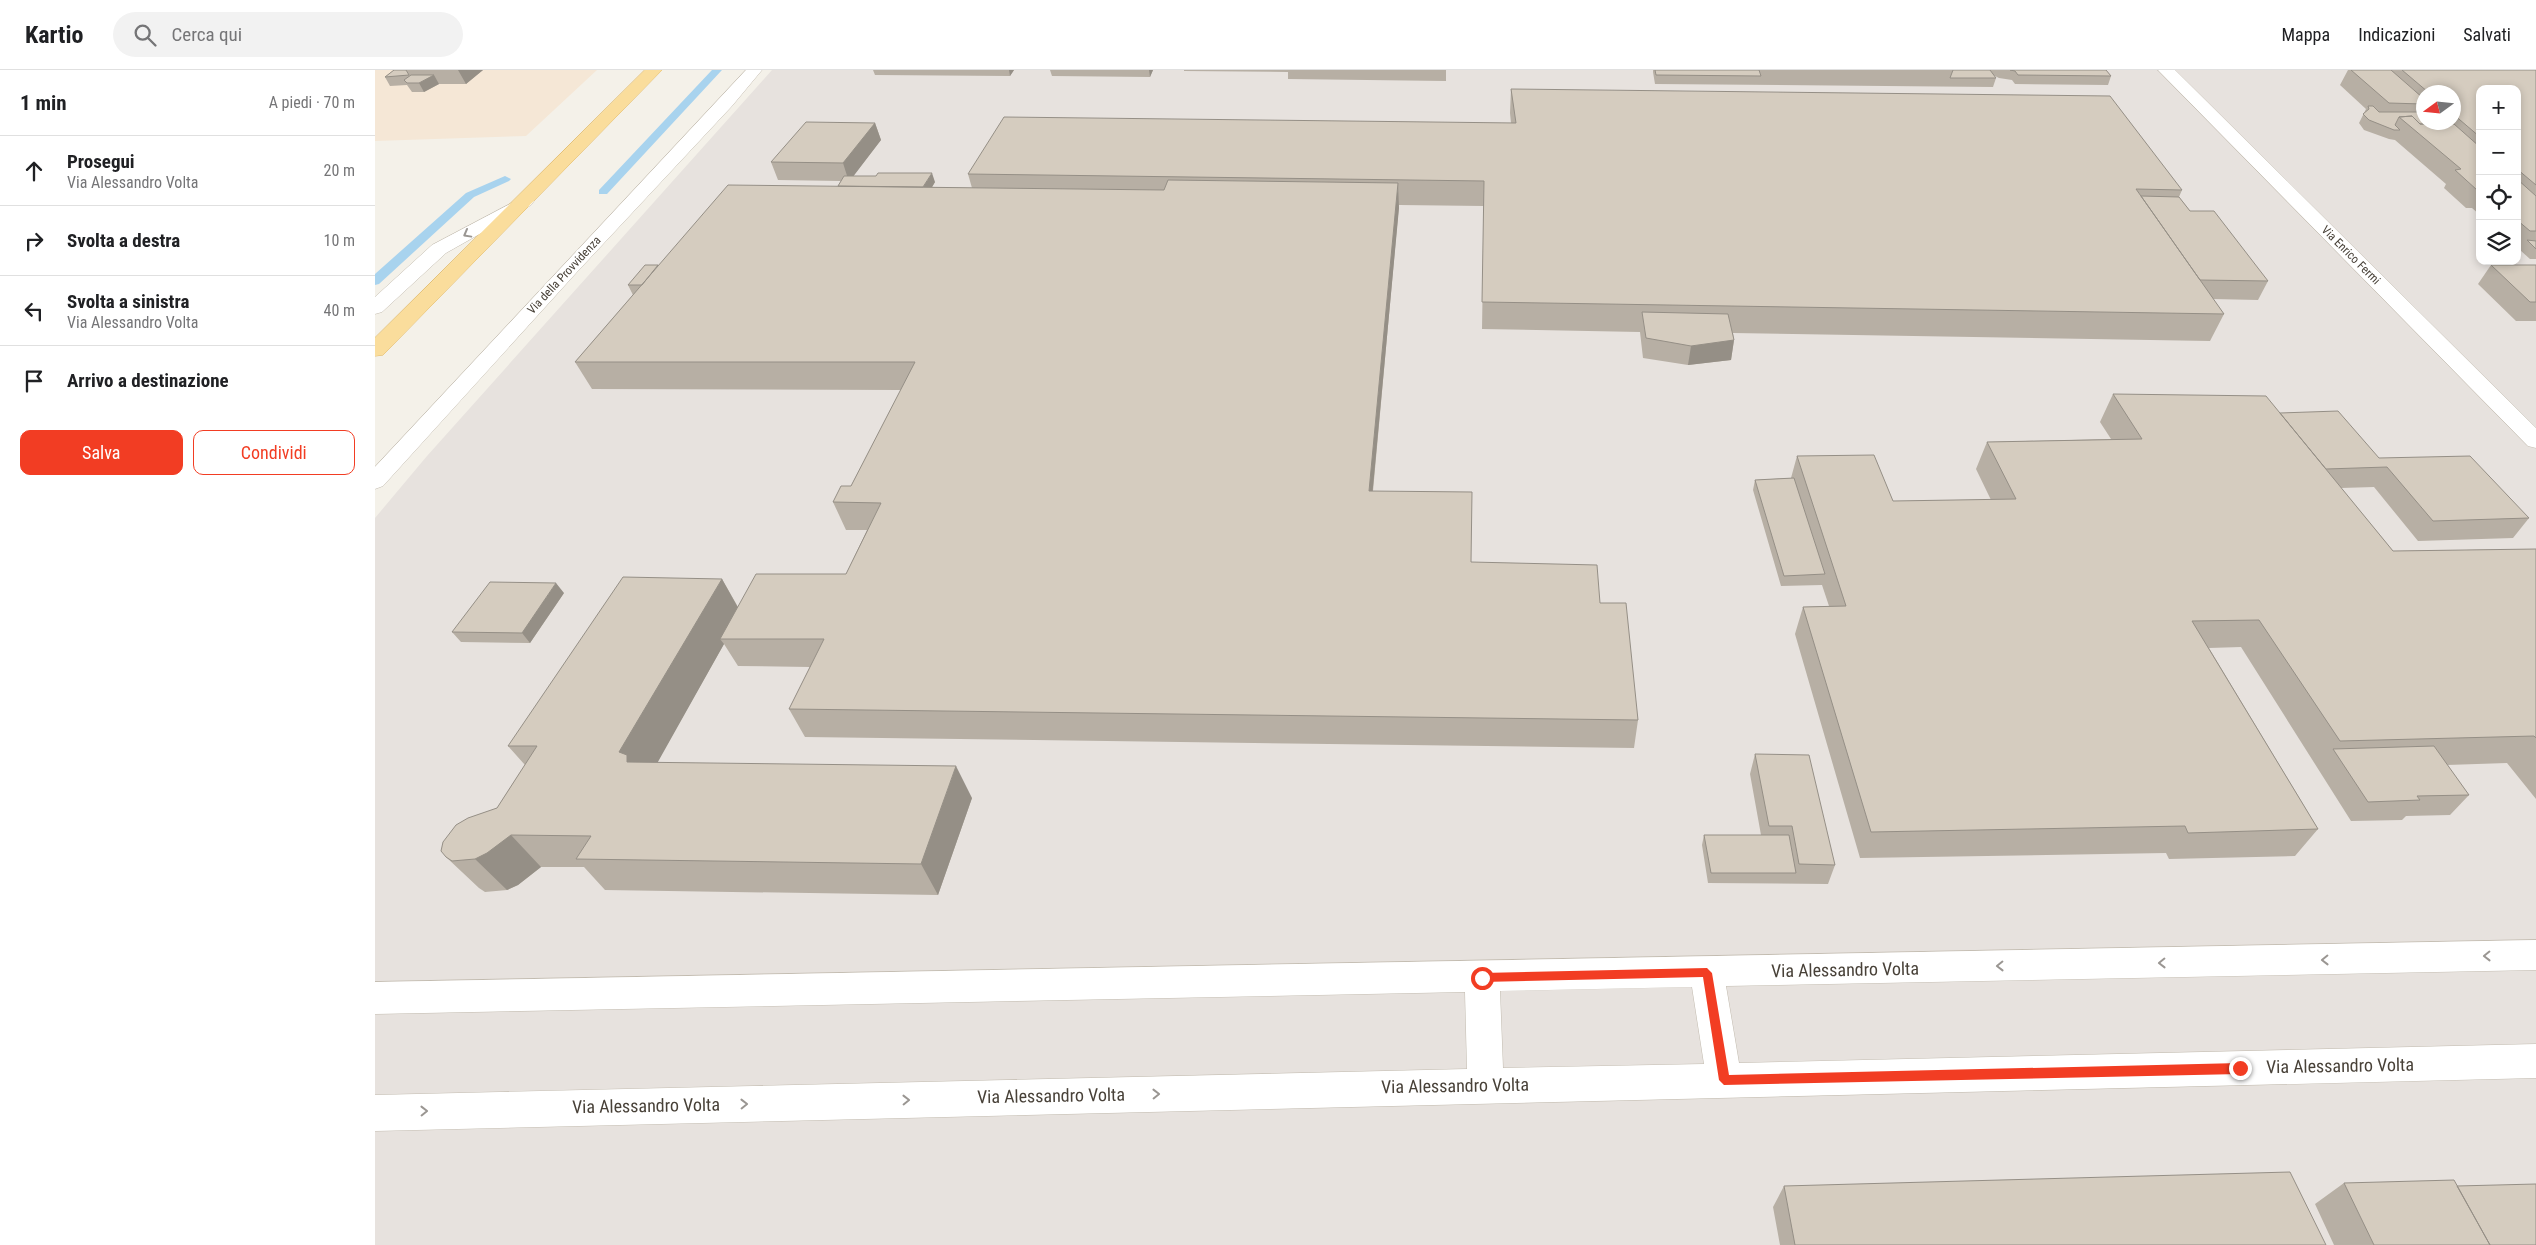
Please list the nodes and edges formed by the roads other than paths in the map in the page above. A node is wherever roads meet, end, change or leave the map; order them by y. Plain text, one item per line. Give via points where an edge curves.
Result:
1 (653, 70) edge
2 (754, 70) edge
3 (2166, 70) edge
4 (525, 202) junction
5 (375, 308) edge
6 (375, 350) edge
7 (2536, 441) edge
8 (375, 481) edge
9 (2536, 955) edge
10 (1707, 973) junction
11 (1482, 978) junction
12 (375, 998) edge
13 (2536, 1061) edge
14 (1724, 1080) junction
15 (1486, 1086) junction
16 (375, 1113) edge

1 - 4 main road
2 - 8 street, Via della Provvidenza
3 - 7 street, Via Enrico Fermi
4 -> 5 street via 439,249
4 - 6 main road
9 -> 10 street, Via Alessandro Volta
10 - 11 street, Via Alessandro Volta
10 - 14 street
11 - 12 street, Via Alessandro Volta
11 - 15 street
13 - 14 street, Via Alessandro Volta
14 - 15 street, Via Alessandro Volta
16 -> 15 street, Via Alessandro Volta

